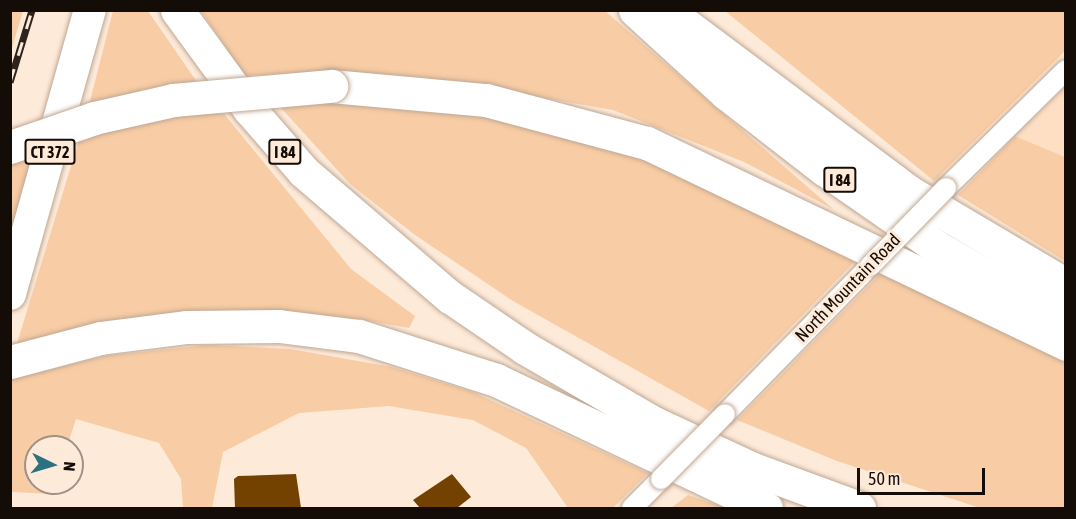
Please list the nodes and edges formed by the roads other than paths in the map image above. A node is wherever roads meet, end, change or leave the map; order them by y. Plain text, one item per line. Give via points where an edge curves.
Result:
1 (90, 10) edge
2 (177, 10) edge
3 (635, 10) edge
4 (666, 10) edge
5 (1065, 70) edge
6 (10, 147) edge
7 (1065, 285) edge
8 (10, 294) edge
9 (1065, 321) edge
10 (1065, 344) edge
11 (25, 358) edge
12 (632, 508) edge
13 (766, 508) edge
14 (859, 508) edge

1 - 8 main road, CT 372
2 - 14 highway, I 84 via 250,110 304,172 450,297 525,348 654,423 753,469
3 - 9 highway, I 84 via 726,93 824,169 936,246
4 - 7 highway via 909,192
5 - 12 street, North Mountain Road, bridge
6 - 10 highway, bridge via 94,118 173,100 331,86 477,99 636,139 739,182
11 - 13 highway via 187,327 279,326 359,336 496,380

